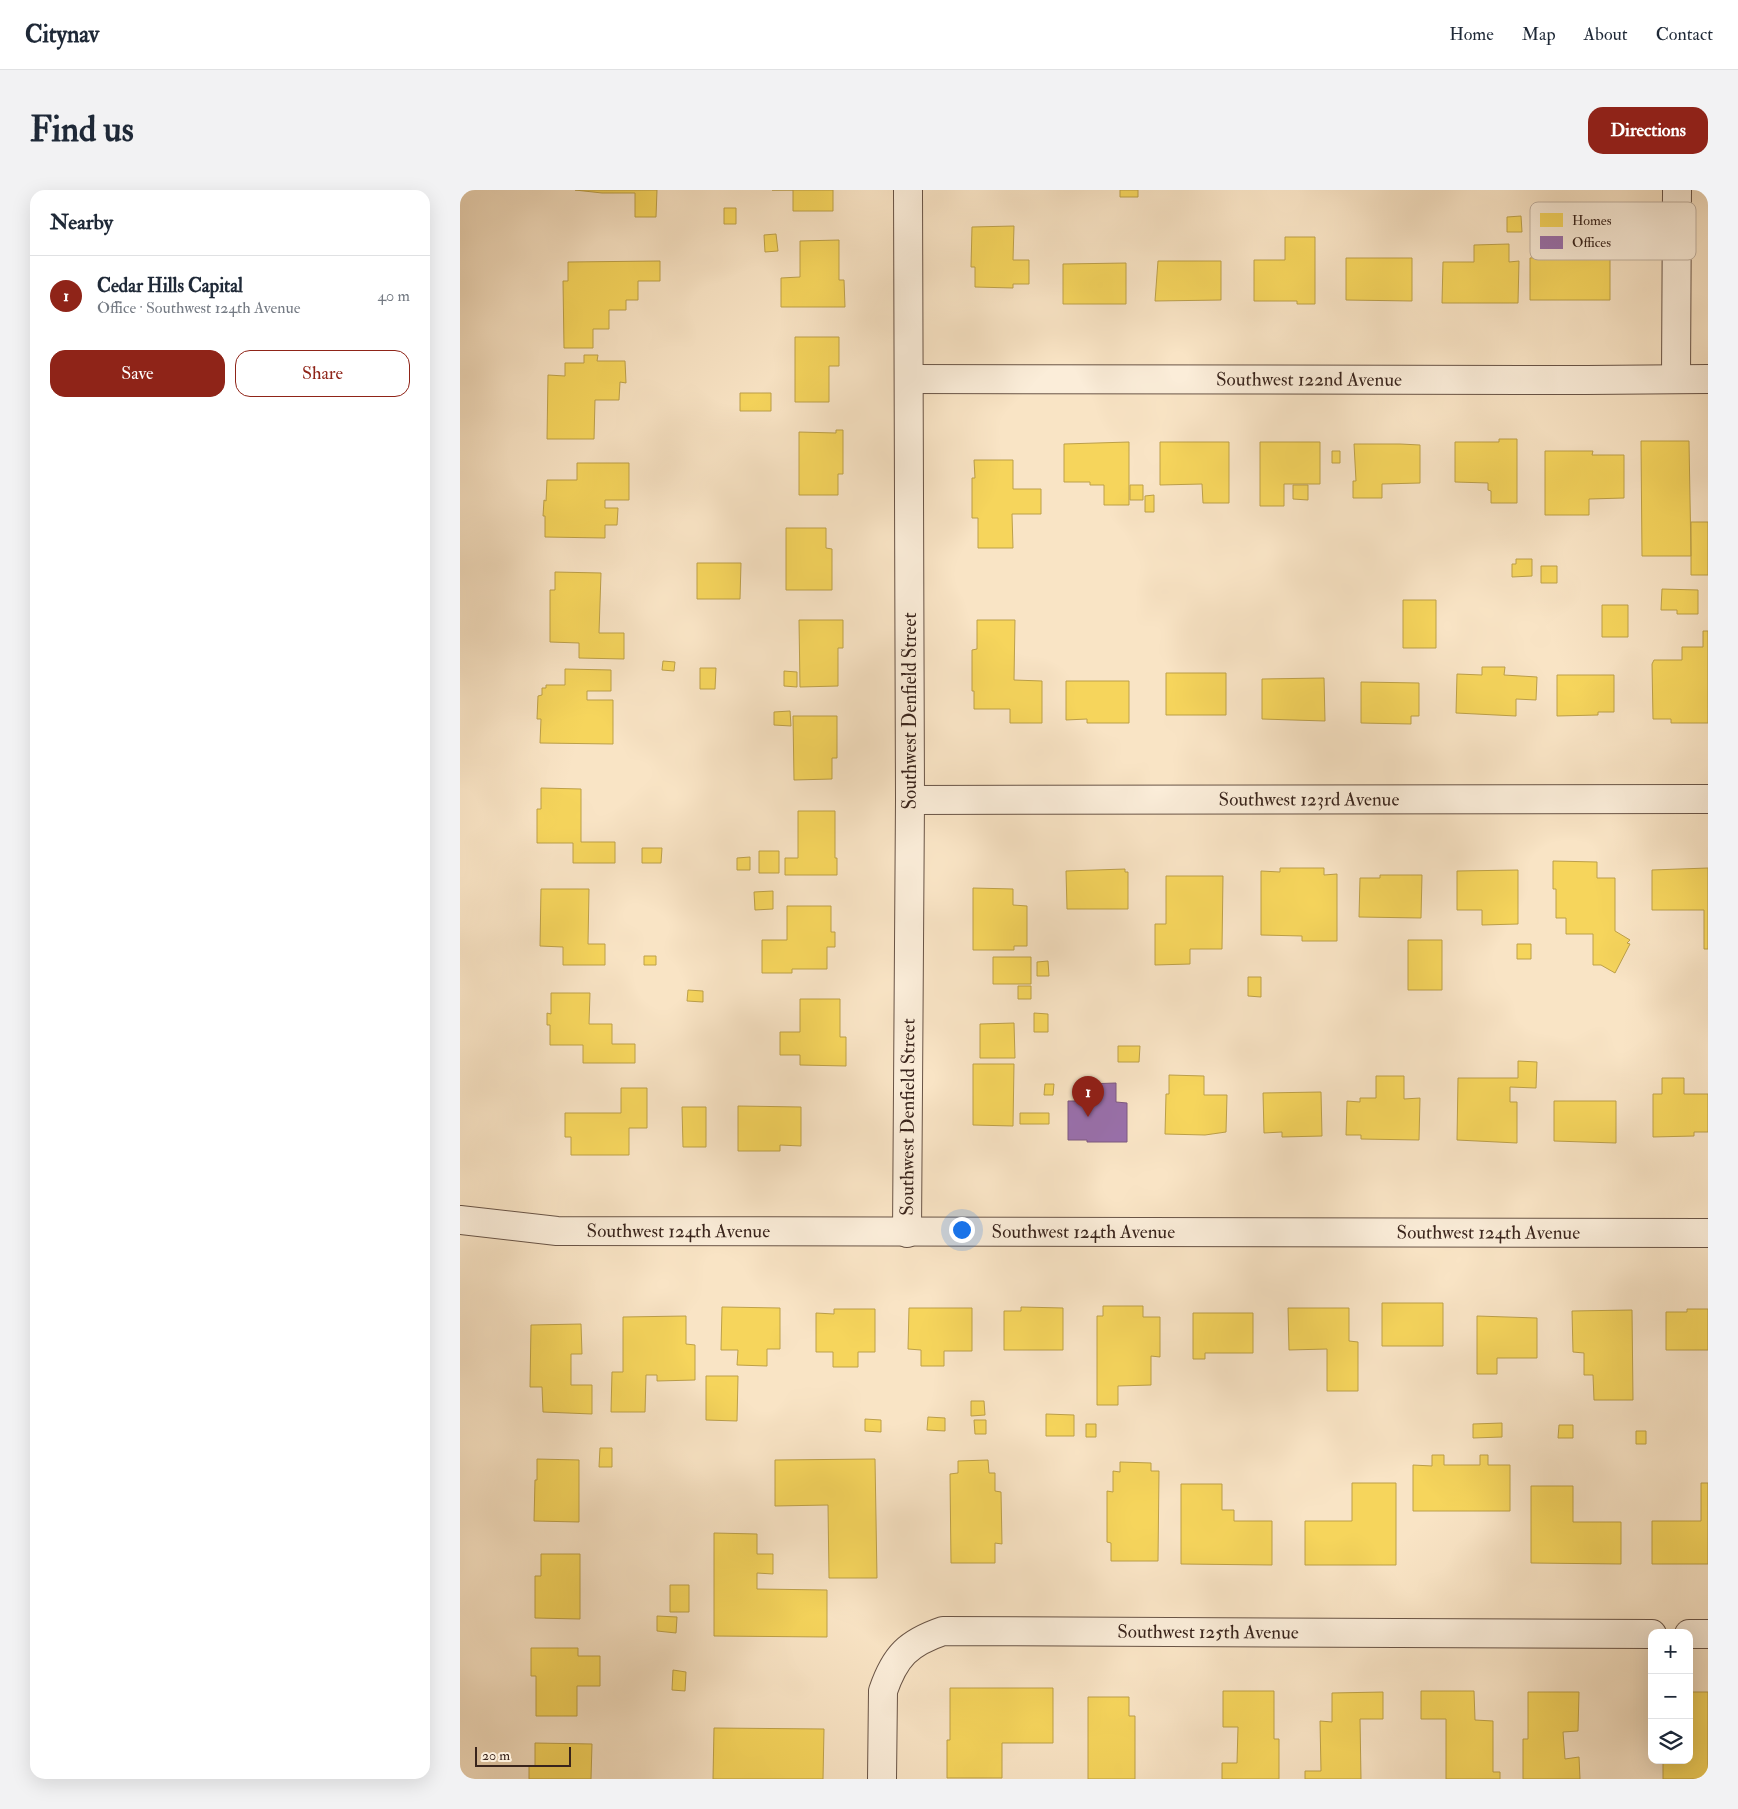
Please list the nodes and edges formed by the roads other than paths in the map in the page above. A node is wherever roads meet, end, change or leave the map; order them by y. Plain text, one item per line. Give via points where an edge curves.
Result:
1 (908, 190) edge
2 (1677, 260) edge
3 (909, 379) junction
4 (1676, 379) junction
5 (1708, 379) edge
6 (1708, 799) edge
7 (910, 800) junction
8 (460, 1220) edge
9 (907, 1233) junction
10 (1708, 1233) edge
11 (1648, 1634) edge
12 (1693, 1634) edge
13 (1708, 1634) edge
14 (882, 1779) edge

1 - 3 street, Southwest Denfield Street
2 - 4 street
3 - 4 street, Southwest 122nd Avenue
3 - 7 street, Southwest Denfield Street
4 - 5 street, Southwest 122nd Avenue
6 - 7 street, Southwest 123rd Avenue
7 - 9 street, Southwest Denfield Street
8 - 9 street, Southwest 124th Avenue via 558,1231
9 - 10 street, Southwest 124th Avenue
11 - 14 street, Southwest 125th Avenue via 943,1631 922,1638 904,1652 887,1678 883,1691
12 - 13 street

